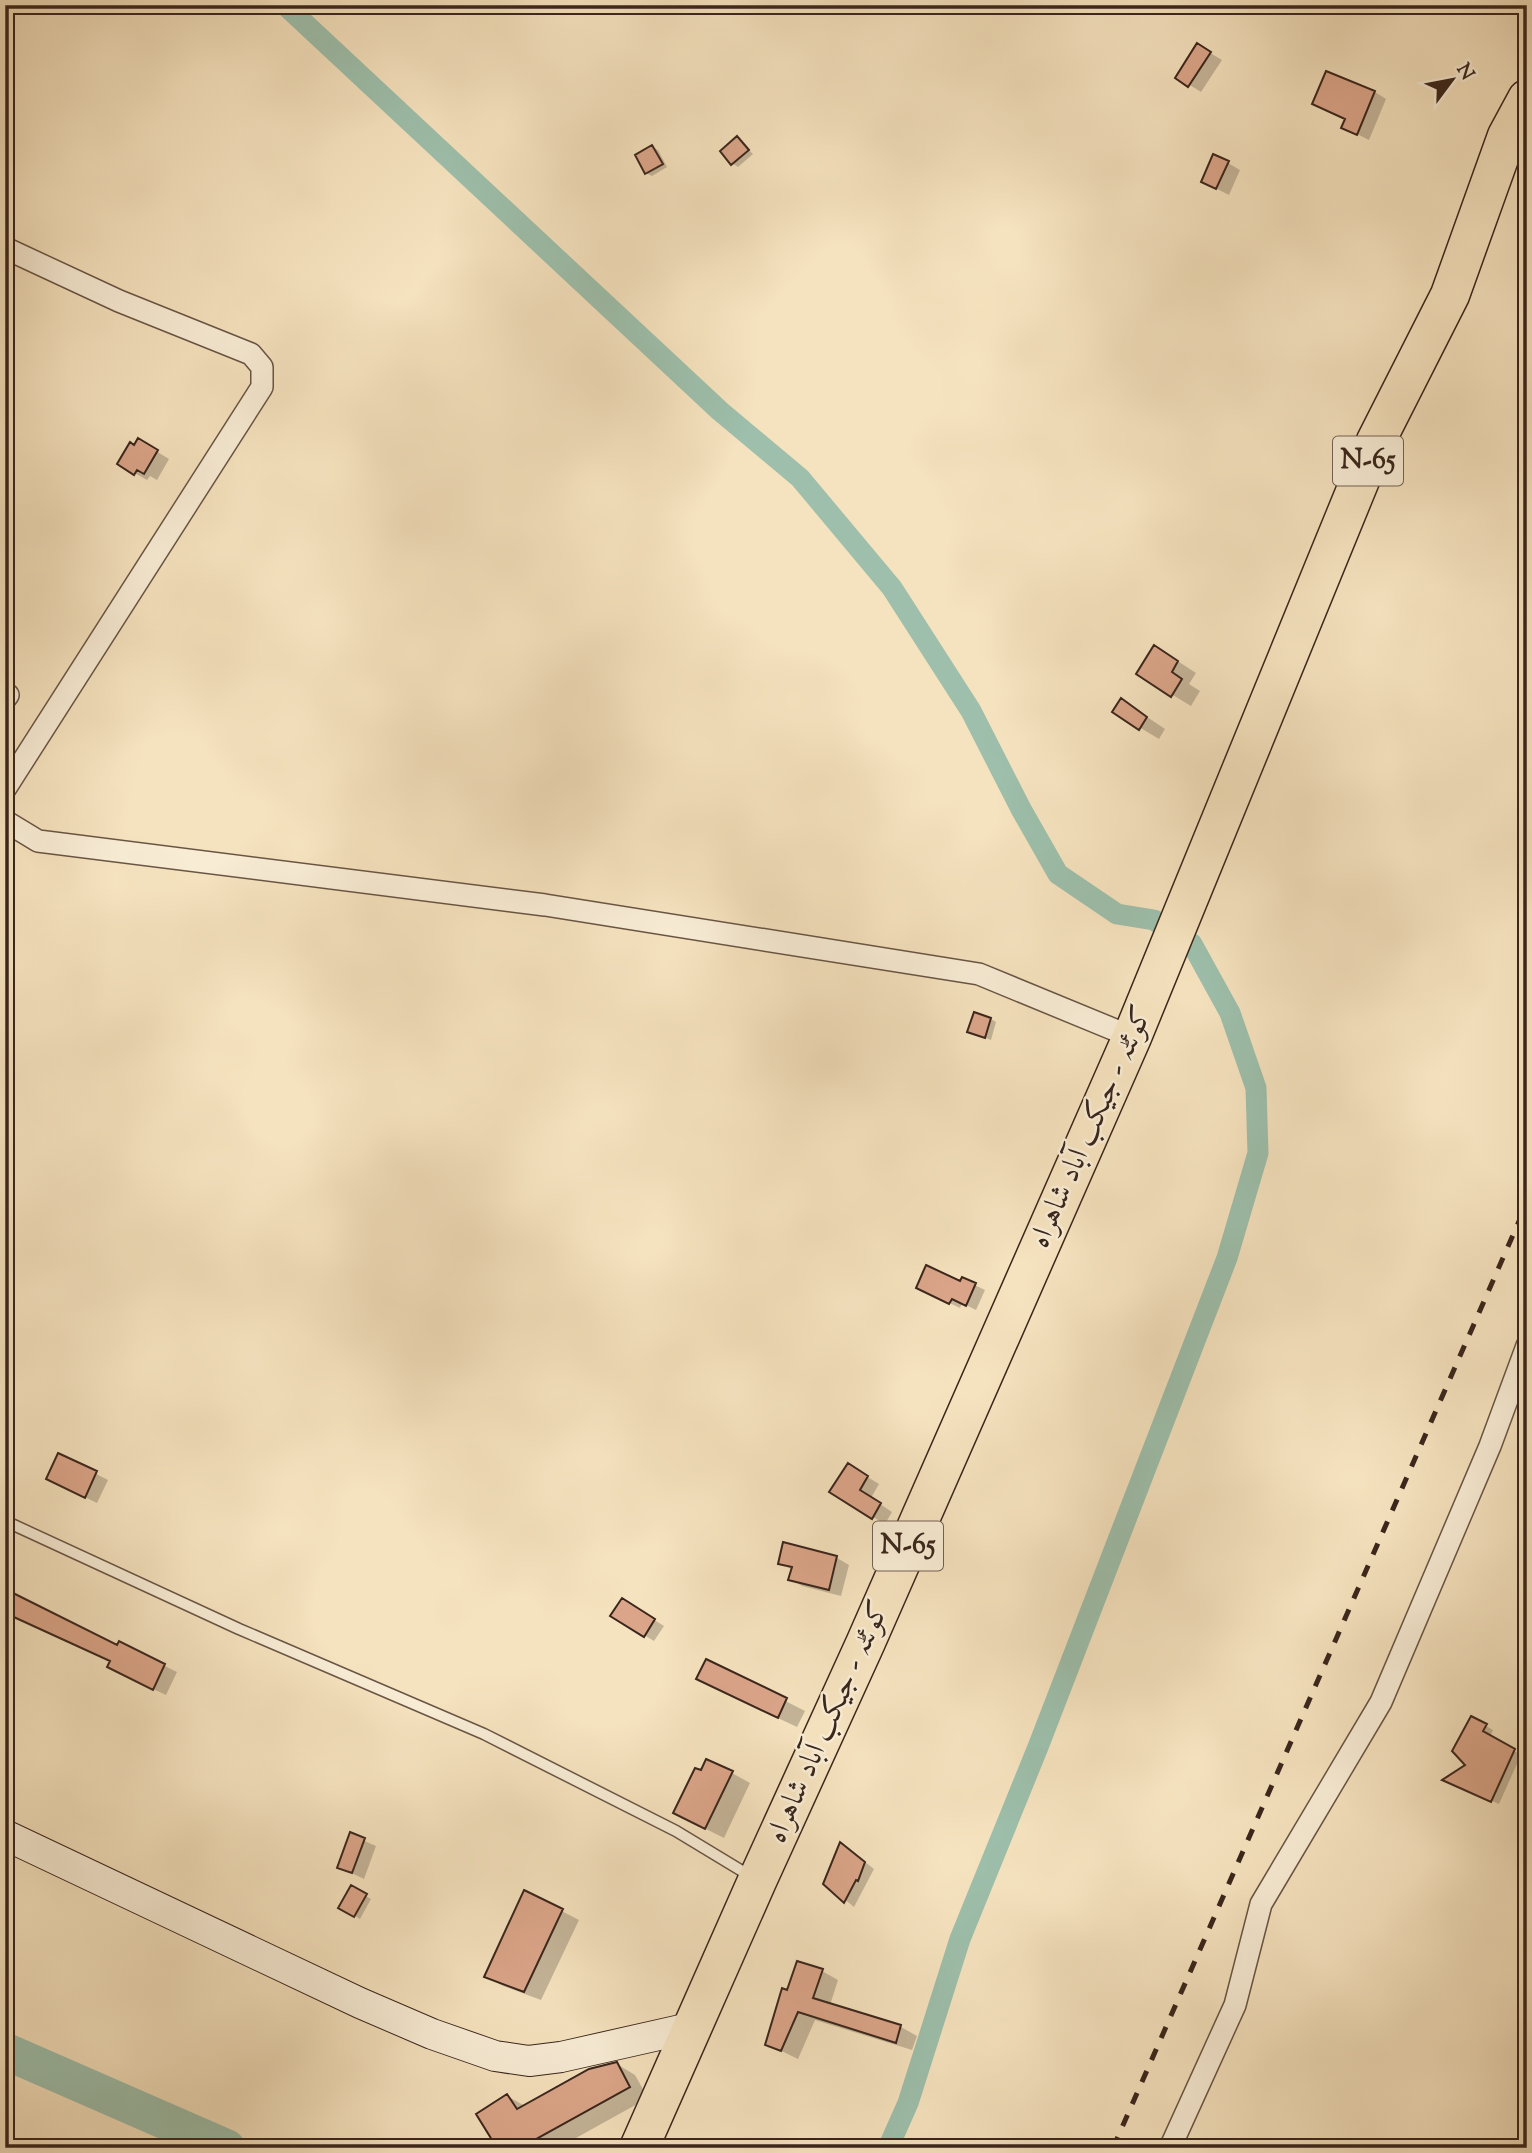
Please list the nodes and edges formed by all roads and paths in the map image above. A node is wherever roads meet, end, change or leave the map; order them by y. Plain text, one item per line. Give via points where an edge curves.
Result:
1 (1527, 99) edge
2 (5, 248) edge
3 (5, 789) edge
4 (5, 821) edge
5 (1132, 1037) junction
6 (1527, 1346) edge
7 (5, 1521) edge
8 (5, 1835) edge
9 (757, 1881) junction
10 (694, 2027) junction
11 (644, 2146) edge
12 (1170, 2148) edge

1 - 5 highway, کوئٹہ - جیکب آباد شاہراہ / N-65 via 1507,136 1450,295 1376,441
2 - 3 street via 251,354 262,367 262,387
4 - 5 street via 38,841 545,905 979,974
5 - 9 highway, کوئٹہ - جیکب آباد شاہراہ / N-65
6 - 12 street via 1490,1446 1381,1702 1261,1904 1235,2005
7 - 9 lane via 239,1629 484,1734 676,1831
8 - 10 street via 360,2003 495,2056 561,2057
9 - 10 highway, کوئٹہ - جیکب آباد شاہراہ / N-65
10 - 11 highway, کوئٹہ - جیکب آباد شاہراہ / N-65

